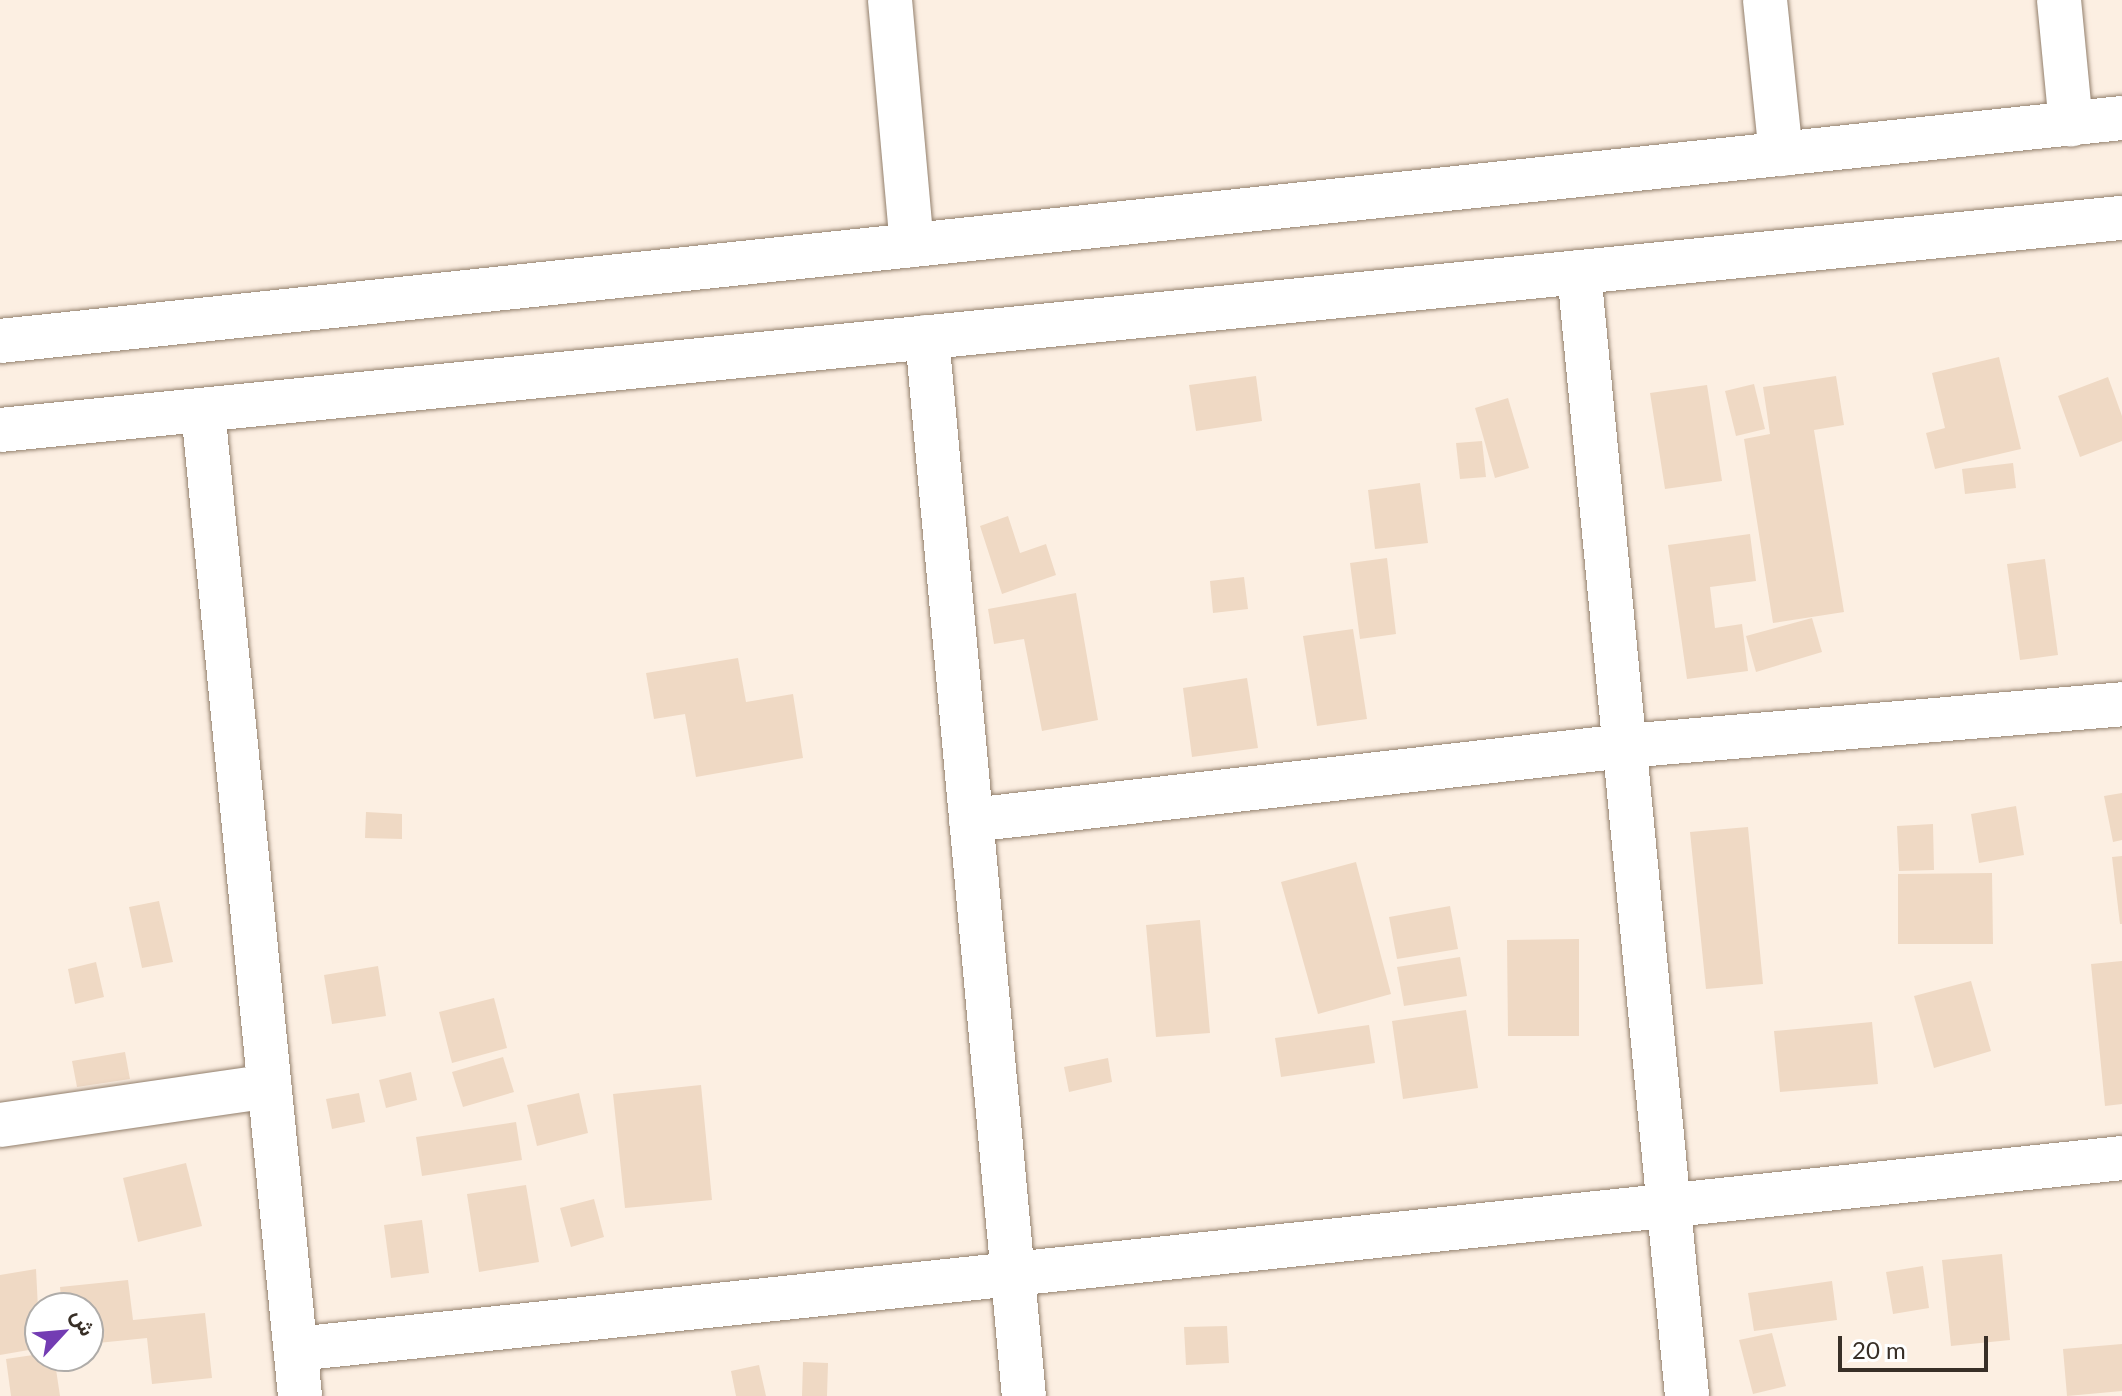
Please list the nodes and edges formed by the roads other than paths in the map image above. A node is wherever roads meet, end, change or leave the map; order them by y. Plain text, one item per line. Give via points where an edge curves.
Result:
1 (890, 0) edge
2 (1765, 0) edge
3 (2059, 0) edge
4 (2122, 118) edge
5 (2071, 124) junction
6 (1781, 154) junction
7 (2122, 218) edge
8 (912, 245) junction
9 (1579, 272) junction
10 (927, 337) junction
11 (0, 341) edge
12 (203, 410) junction
13 (0, 430) edge
14 (2122, 704) edge
15 (1625, 746) junction
16 (971, 820) junction
17 (269, 1086) junction
18 (0, 1125) edge
19 (2122, 1158) edge
20 (1669, 1201) junction
21 (1013, 1277) junction
22 (296, 1349) junction
23 (300, 1396) edge
24 (1024, 1396) edge
25 (1687, 1396) edge

1 - 8 street
2 - 6 street
3 - 5 street
4 - 5 street
5 - 6 street
6 - 8 street
7 - 9 street
8 - 11 street
9 - 10 street
9 - 15 street
10 - 12 street
10 - 16 street
12 - 13 street
12 - 17 street
14 - 15 street
15 - 16 street
15 - 20 street
16 - 21 street
17 - 18 street
17 - 22 street
19 - 20 street
20 - 21 street
20 - 25 street
21 - 22 street
21 - 24 street
22 - 23 street

